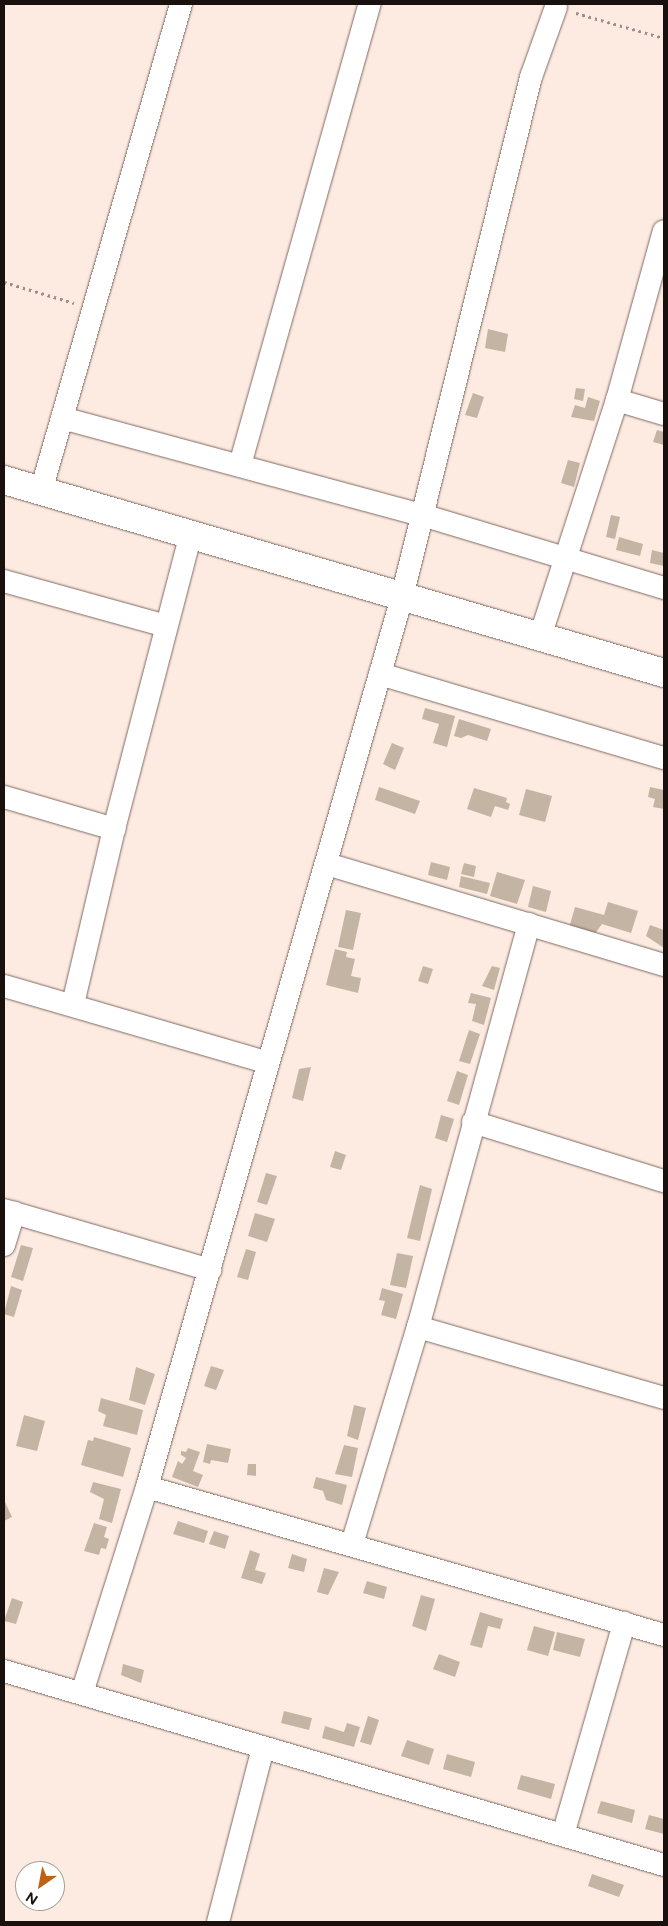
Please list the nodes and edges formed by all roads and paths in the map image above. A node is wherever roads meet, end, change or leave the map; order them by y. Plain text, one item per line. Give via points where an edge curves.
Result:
1 (181, 4) edge
2 (370, 4) edge
3 (556, 7) joint
4 (664, 38) edge
5 (664, 231) edge
6 (4, 282) edge
7 (94, 309) junction
8 (617, 400) junction
9 (664, 414) edge
10 (62, 418) junction
11 (240, 465) junction
12 (4, 480) edge
13 (41, 491) junction
14 (422, 515) junction
15 (190, 537) junction
16 (564, 557) junction
17 (4, 581) edge
18 (664, 588) edge
19 (402, 597) junction
20 (166, 626) junction
21 (540, 637) junction
22 (664, 673) edge
23 (380, 674) junction
24 (664, 758) edge
25 (4, 797) edge
26 (114, 829) junction
27 (326, 864) junction
28 (529, 924) junction
29 (664, 965) edge
30 (4, 986) edge
31 (73, 1004) junction
32 (266, 1062) junction
33 (473, 1122) junction
34 (664, 1181) edge
35 (9, 1212) edge
36 (4, 1244) edge
37 (210, 1270) junction
38 (418, 1327) junction
39 (664, 1398) edge
40 (147, 1487) junction
41 (352, 1544) junction
42 (624, 1623) junction
43 (664, 1635) edge
44 (4, 1671) edge
45 (82, 1693) junction
46 (262, 1748) junction
47 (563, 1835) junction
48 (664, 1865) edge
49 (218, 1922) edge

1 - 7 street
2 - 11 street
3 - 4 path
3 - 14 street via 531,77
5 - 8 street
6 - 7 path
7 - 10 street
8 - 9 street
8 - 16 street
10 - 11 street
10 - 13 street
11 - 14 street
12 - 13 street
13 - 15 street
14 - 16 street
14 - 19 street
15 - 19 street
15 - 20 street
16 - 18 street
16 - 21 street
17 - 20 street
19 - 21 street
19 - 23 street
20 - 26 street
21 - 22 street
23 - 24 street
23 - 27 street
25 - 26 street
26 - 31 street
27 - 28 street
27 - 32 street
28 - 29 street
28 - 33 street
30 - 31 street
31 - 32 street
32 - 37 street
33 - 34 street
33 - 38 street
35 - 36 street
35 - 37 street
37 - 40 street
38 - 39 street
38 - 41 street
40 - 41 street
40 - 45 street
41 - 42 street
42 - 43 street
42 - 47 street
44 - 45 street
45 - 46 street
46 - 47 street
46 - 49 street
47 - 48 street

